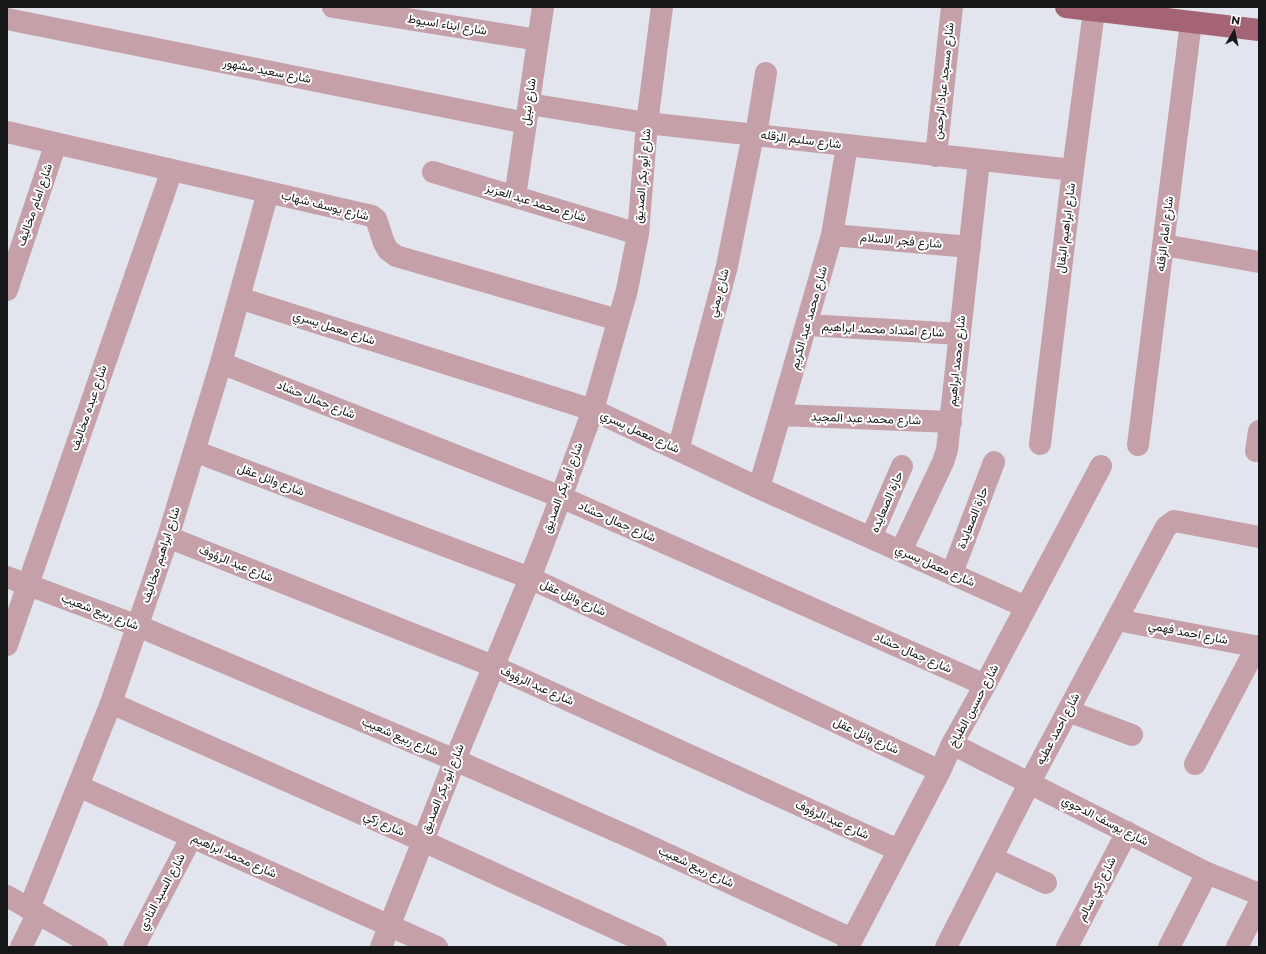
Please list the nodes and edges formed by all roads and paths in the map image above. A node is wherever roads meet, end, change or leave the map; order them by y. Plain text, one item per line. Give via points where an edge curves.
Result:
1 (333, 7) edge
2 (543, 7) edge
3 (662, 7) edge
4 (952, 7) edge
5 (1066, 7) edge
6 (1094, 11) junction
7 (1139, 11) edge
8 (7, 19) edge
9 (1192, 22) junction
10 (1259, 30) edge
11 (538, 40) junction
12 (766, 73) dead end
13 (528, 113) junction
14 (647, 123) junction
15 (7, 132) edge
16 (755, 135) junction
17 (56, 143) junction
18 (847, 146) junction
19 (936, 156) junction
20 (979, 161) junction
21 (172, 170) junction
22 (1073, 170) junction
23 (434, 172) dead end
24 (268, 192) junction
25 (515, 197) junction
26 (638, 234) junction
27 (832, 235) junction
28 (1164, 245) junction
29 (970, 246) junction
30 (1259, 262) edge
31 (7, 290) edge
32 (239, 298) junction
33 (618, 320) junction
34 (807, 325) junction
35 (960, 334) junction
36 (221, 363) junction
37 (592, 410) junction
38 (781, 415) junction
39 (951, 422) junction
40 (1040, 444) dead end
41 (1138, 445) dead end
42 (678, 450) junction
43 (194, 451) junction
44 (994, 462) dead end
45 (902, 466) dead end
46 (1101, 466) dead end
47 (759, 488) junction
48 (561, 497) junction
49 (168, 537) junction
50 (1259, 537) edge
51 (871, 538) junction
52 (901, 551) junction
53 (952, 574) junction
54 (7, 578) edge
55 (530, 578) junction
56 (28, 585) junction
57 (1026, 607) junction
58 (1117, 620) junction
59 (138, 626) junction
60 (7, 645) edge
61 (1258, 646) edge
62 (493, 666) junction
63 (985, 685) junction
64 (111, 703) junction
65 (1068, 711) junction
66 (1132, 736) dead end
67 (952, 744) junction
68 (455, 760) junction
69 (1195, 764) dead end
70 (940, 771) junction
71 (1030, 782) junction
72 (78, 786) junction
73 (1127, 832) junction
74 (191, 838) junction
75 (423, 841) junction
76 (898, 850) junction
77 (992, 858) junction
78 (1207, 873) junction
79 (1046, 882) dead end
80 (1259, 894) edge
81 (7, 896) edge
82 (1259, 904) edge
83 (33, 911) junction
84 (390, 925) junction
85 (850, 943) edge
86 (21, 947) edge
87 (97, 947) edge
88 (134, 947) edge
89 (381, 947) edge
90 (437, 947) edge
91 (656, 947) edge
92 (946, 947) edge
93 (1067, 947) edge
94 (1169, 947) edge
95 (1237, 947) edge

1 - 11 street, شارع ابناء اسيوط
2 - 11 street, شارع نبيل
3 - 14 street, شارع أبو بكر الصديق
4 - 19 street, شارع مسجد عباد الرحمن
5 - 6 main road
6 - 7 main road
6 - 22 street, شارع ابراهيم البقال
7 - 9 main road
8 - 13 street, شارع سعيد مشهور
9 - 10 main road
9 - 28 street, شارع امام الزقله
11 - 13 street, شارع نبيل
12 - 16 street, شارع يمني
13 - 14 street, شارع سليم الزقله
13 - 25 street, شارع نبيل
14 - 16 street, شارع سليم الزقله
14 - 26 street, شارع أبو بكر الصديق
15 - 17 street, شارع يوسف شهاب
16 - 18 street, شارع سليم الزقله
16 - 42 street, شارع يمني via 727,266
17 - 21 street, شارع يوسف شهاب
17 - 31 street, شارع امام مخاليف
18 - 19 street, شارع سليم الزقله
18 - 27 street, شارع محمد عبد الكريم
19 - 20 street, شارع سليم الزقله
20 - 22 street, شارع سليم الزقله
20 - 29 street, شارع محمد ابراهيم
21 - 24 street, شارع يوسف شهاب
21 - 56 street, شارع عبده مخاليف
22 - 40 street, شارع ابراهيم البقال
23 - 25 street, شارع محمد عبد العزيز
24 - 32 street, شارع ابراهيم مخاليف
24 - 33 street, شارع يوسف شهاب via 372,216 376,219 388,250 396,256
25 - 26 street, شارع محمد عبد العزيز
26 - 33 street, شارع أبو بكر الصديق
27 - 29 street, شارع فجر الاسلام
27 - 34 street, شارع محمد عبد الكريم
28 - 30 street
28 - 41 street, شارع امام الزقله
29 - 35 street, شارع محمد ابراهيم
32 - 36 street, شارع ابراهيم مخاليف
32 - 37 street, شارع معمل يسري
33 - 37 street, شارع أبو بكر الصديق
34 - 35 street, شارع امتداد محمد ابراهيم
34 - 38 street, شارع محمد عبد الكريم
35 - 39 street, شارع محمد ابراهيم
36 - 43 street, شارع ابراهيم مخاليف
36 - 48 street, شارع جمال حشاد
37 - 42 street, شارع معمل يسري
37 - 48 street, شارع أبو بكر الصديق
38 - 39 street, شارع محمد عبد المجيد
38 - 47 street, شارع محمد عبد الكريم
39 - 52 street, شارع محمد ابراهيم via 943,462
42 - 47 street, شارع معمل يسري
43 - 49 street, شارع ابراهيم مخاليف
43 - 55 street, شارع وائل عقل
44 - 53 street, حارة الصعايدة
45 - 51 street, حارة الصعايده
46 - 57 street, شارع حسين الطباخ
47 - 51 street, شارع معمل يسري
48 - 55 street, شارع أبو بكر الصديق
48 - 63 street, شارع جمال حشاد
49 - 59 street, شارع ابراهيم مخاليف
49 - 62 street, شارع عبد الرؤوف
50 - 58 street, شارع احمد عطيه via 1174,521 1166,527
51 - 52 street, شارع معمل يسري
52 - 53 street, شارع معمل يسري
53 - 57 street, شارع معمل يسري
54 - 56 street, شارع ربيع شعيب
55 - 62 street, شارع أبو بكر الصديق
55 - 70 street, شارع وائل عقل
56 - 59 street, شارع ربيع شعيب
56 - 60 street, شارع عبده مخاليف
57 - 63 street, شارع حسين الطباخ
58 - 61 street, شارع احمد فهمي
58 - 65 street, شارع احمد عطيه
59 - 64 street, شارع ابراهيم مخاليف
59 - 68 street, شارع ربيع شعيب
61 - 69 street
62 - 68 street, شارع أبو بكر الصديق
62 - 76 street, شارع عبد الرؤوف
63 - 67 street, شارع حسين الطباخ
64 - 72 street, شارع ابراهيم مخاليف
64 - 75 street, شارع زكي
65 - 66 street
65 - 71 street, شارع احمد عطيه
67 - 70 street, شارع حسين الطباخ
67 - 71 street, شارع يوسف الدجوي
68 - 75 street, شارع أبو بكر الصديق
68 - 85 street, شارع ربيع شعيب via 632,838
70 - 76 street, شارع حسين الطباخ
71 - 73 street, شارع يوسف الدجوي
71 - 77 street, شارع احمد عطيه
72 - 74 street, شارع محمد ابراهيم
72 - 83 street, شارع ابراهيم مخاليف
73 - 78 street, شارع يوسف الدجوي
73 - 93 street, شارع زكي سالم
74 - 84 street, شارع محمد ابراهيم
74 - 88 street, شارع السيد النادي
75 - 84 street, شارع أبو بكر الصديق
75 - 91 street, شارع زكي
76 - 85 street, شارع حسين الطباخ
77 - 79 street
77 - 92 street, شارع احمد عطيه
78 - 80 street, شارع يوسف الدجوي
78 - 94 street
81 - 83 street
82 - 95 street
83 - 86 street, شارع ابراهيم مخاليف
83 - 87 street
84 - 89 street, شارع أبو بكر الصديق
84 - 90 street, شارع محمد ابراهيم

